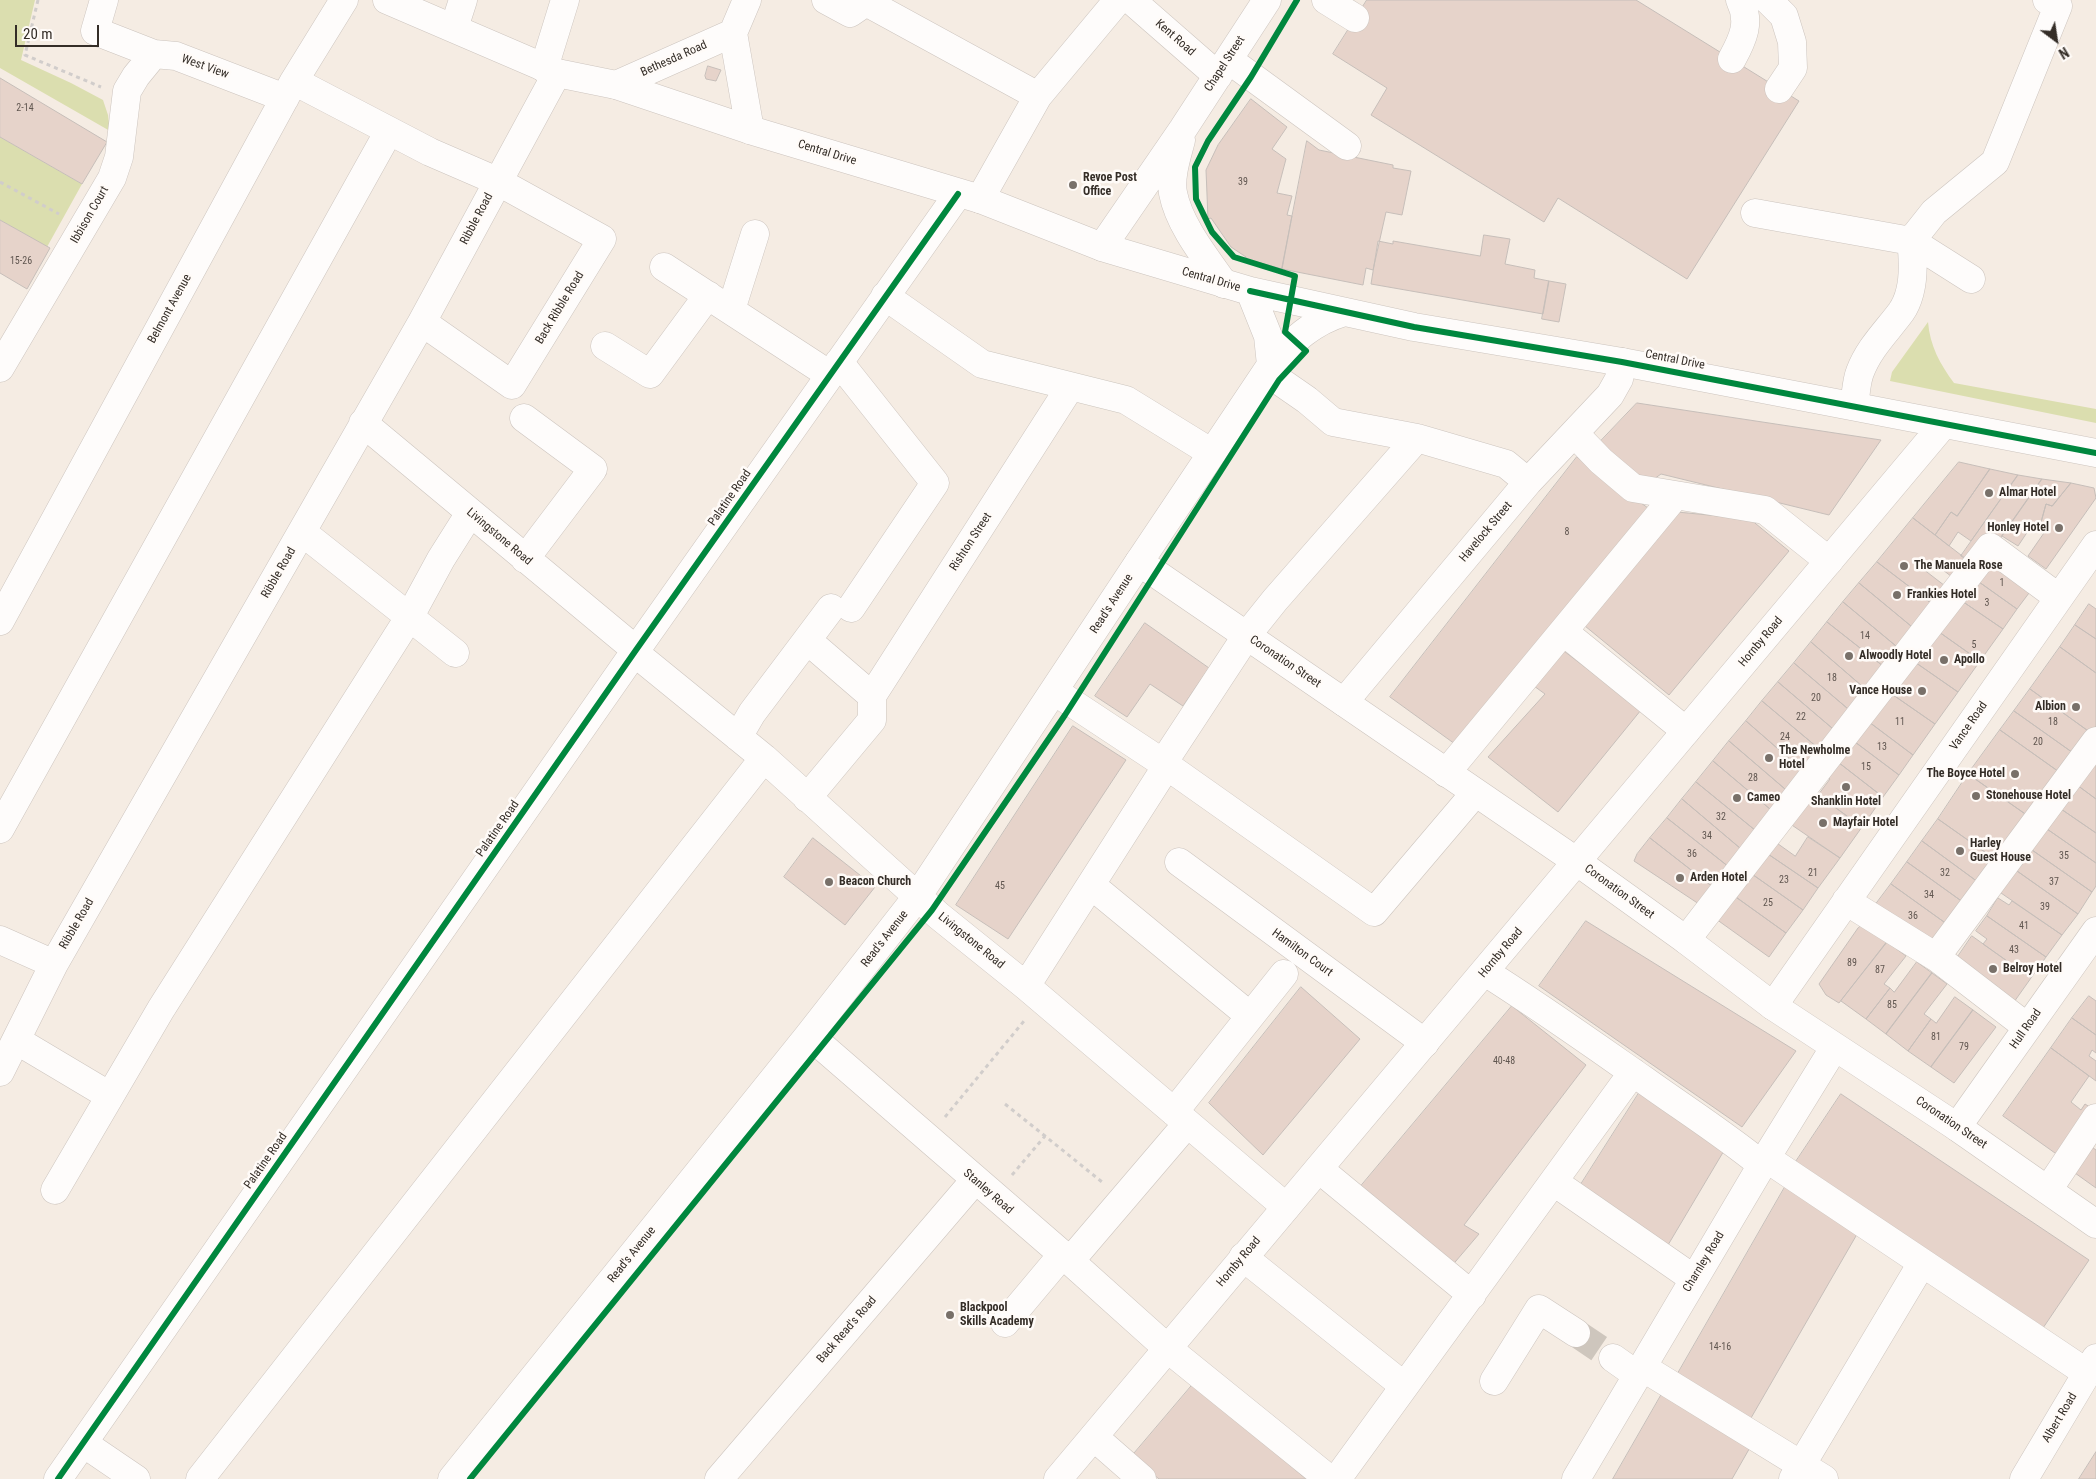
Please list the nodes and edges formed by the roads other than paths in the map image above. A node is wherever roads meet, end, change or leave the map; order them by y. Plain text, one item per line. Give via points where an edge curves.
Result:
1 (104, 0) edge
2 (344, 0) edge
3 (387, 0) edge
4 (463, 0) edge
5 (565, 0) edge
6 (747, 0) edge
7 (826, 0) edge
8 (1118, 0) edge
9 (1131, 0) edge
10 (1267, 0) edge
11 (1326, 0) edge
12 (1740, 0) edge
13 (1768, 0) edge
14 (2047, 0) edge
15 (1355, 18) dead end
16 (454, 28) junction
17 (733, 33) junction
18 (154, 54) junction
19 (1732, 59) dead end
20 (1224, 68) junction
21 (550, 71) junction
22 (616, 85) junction
23 (289, 89) junction
24 (1779, 89) dead end
25 (1038, 96) junction
26 (1183, 129) junction
27 (750, 130) junction
28 (389, 131) junction
29 (1347, 146) dead end
30 (497, 181) junction
31 (969, 197) junction
32 (1755, 213) dead end
33 (755, 234) dead end
34 (1911, 241) junction
35 (1102, 247) junction
36 (664, 267) dead end
37 (1971, 279) dead end
38 (1224, 284) junction
39 (1250, 291) junction
40 (708, 295) junction
41 (885, 296) junction
42 (731, 310) junction
43 (1344, 312) junction
44 (422, 322) junction
45 (605, 346) dead end
46 (1622, 362) junction
47 (0, 368) edge
48 (835, 369) junction
49 (1270, 369) junction
50 (1070, 387) junction
51 (1854, 406) junction
52 (524, 418) dead end
53 (362, 423) junction
54 (1943, 425) junction
55 (1574, 434) junction
56 (1417, 438) junction
57 (1212, 453) junction
58 (2096, 453) edge
59 (1528, 482) junction
60 (1675, 496) junction
61 (470, 512) junction
62 (302, 532) junction
63 (2093, 554) edge
64 (525, 559) junction
65 (1829, 560) junction
66 (1140, 562) junction
67 (2059, 598) junction
68 (410, 616) junction
69 (0, 621) edge
70 (1564, 632) junction
71 (1247, 636) junction
72 (807, 640) junction
73 (636, 651) junction
74 (455, 653) dead end
75 (1054, 692) junction
76 (872, 696) junction
77 (1344, 702) junction
78 (1686, 731) junction
79 (738, 737) junction
80 (2096, 741) edge
81 (764, 758) junction
82 (1164, 765) junction
83 (1446, 773) junction
84 (1475, 793) junction
85 (807, 798) junction
86 (0, 829) edge
87 (1576, 861) junction
88 (1178, 862) dead end
89 (1091, 885) junction
90 (918, 897) junction
91 (1846, 901) junction
92 (2096, 931) edge
93 (0, 940) edge
94 (1686, 940) junction
95 (1936, 957) junction
96 (54, 964) junction
97 (1485, 972) junction
98 (1284, 974) dead end
99 (1033, 993) junction
100 (1773, 1006) junction
101 (1250, 1016) junction
102 (2027, 1027) junction
103 (809, 1036) junction
104 (1425, 1043) junction
105 (1834, 1048) junction
106 (6, 1056) edge
107 (1633, 1072) junction
108 (110, 1096) junction
109 (1180, 1118) junction
110 (2096, 1118) edge
111 (1958, 1127) junction
112 (1764, 1161) junction
113 (1319, 1169) junction
114 (1554, 1182) junction
115 (984, 1188) junction
116 (55, 1190) dead end
117 (2048, 1190) junction
118 (1286, 1207) junction
119 (2096, 1224) edge
120 (1243, 1257) junction
121 (1066, 1258) junction
122 (1922, 1263) junction
123 (1694, 1279) junction
124 (1472, 1295) junction
125 (1005, 1323) dead end
126 (1576, 1334) tunnel mouth
127 (1167, 1348) junction
128 (1612, 1358) tunnel mouth
129 (1639, 1371) junction
130 (2090, 1378) edge
131 (1494, 1381) dead end
132 (1404, 1386) junction
133 (1094, 1436) junction
134 (83, 1443) junction
135 (1806, 1475) edge
136 (58, 1479) edge
137 (136, 1479) edge
138 (200, 1479) edge
139 (452, 1479) edge
140 (719, 1479) edge
141 (1058, 1479) edge
142 (1142, 1479) edge
143 (1329, 1479) edge
144 (1337, 1479) edge
145 (1576, 1479) edge
146 (2024, 1479) edge

1 - 18 street, West View via 95,31
2 - 23 street, Belmont Avenue
3 - 16 street, Central Drive
4 - 16 street
5 - 21 street, Ribble Road
6 - 17 street
7 - 25 street via 850,13 866,2
8 - 25 street, Palatine Road
9 - 20 street, Kent Road
10 - 20 street, Chapel Street
11 - 15 street
12 - 19 street via 1745,15 1745,31
13 - 24 street via 1784,16 1792,42 1792,68
14 - 34 street via 2058,6 1995,162 1934,212
16 - 21 street, Central Drive
17 - 22 street, Bethesda Road
17 - 27 street
18 - 23 street, West View via 176,56
18 - 47 street, Ibbison Court via 127,92 119,157 112,178
20 - 26 street, Chapel Street
20 - 29 street, Kent Road
21 - 22 street, Central Drive
21 - 30 street, Ribble Road
22 - 27 street, Central Drive
23 - 28 street, West View
23 - 69 street, Belmont Avenue
25 - 31 street, Palatine Road
26 - 35 street, Chapel Street
26 - 38 street, Chapel Street via 1173,192 1200,250
27 - 31 street, Central Drive
28 - 30 street, West View
28 - 86 street
30 - 44 street, Ribble Road
30 - 44 street, Back Ribble Road via 602,239 512,385
31 - 35 street, Central Drive
31 - 41 street, Palatine Road
32 - 34 street
33 - 42 street
34 - 37 street
34 - 51 street via 1914,264 1910,288 1902,310 1882,334 1860,372
35 - 38 street, Central Drive
36 - 40 street
38 - 39 street, Central Drive
39 - 43 street, Central Drive
39 - 49 street via 1268,336
40 - 42 street
40 - 45 street via 650,374
41 - 48 street, Palatine Road
41 - 50 street via 982,364
42 - 48 street
43 - 46 street, Central Drive
43 - 49 street, Read's Avenue via 1317,322 1294,341
44 - 53 street, Ribble Road
46 - 51 street, Central Drive
46 - 55 street, Havelock Street via 1616,388
48 - 72 street via 935,483 841,608
48 - 73 street, Palatine Road
49 - 56 street via 1333,422
49 - 57 street, Read's Avenue
50 - 57 street via 1126,400
50 - 76 street, Rishton Street
51 - 54 street, Central Drive
52 - 64 street via 593,469
53 - 61 street, Livingstone Road
53 - 62 street, Ribble Road
54 - 58 street, Central Drive
54 - 65 street, Hornby Road
55 - 59 street, Havelock Street
55 - 60 street via 1633,488
56 - 59 street via 1506,464
56 - 71 street
57 - 66 street, Read's Avenue
59 - 77 street, Havelock Street
60 - 65 street via 1764,510
60 - 70 street
61 - 64 street, Livingstone Road
61 - 68 street
62 - 68 street
62 - 96 street, Ribble Road
63 - 67 street, Vance Road
64 - 73 street, Livingstone Road
65 - 78 street, Hornby Road
66 - 71 street, Coronation Street
66 - 75 street, Read's Avenue
67 - 91 street, Vance Road
67 - 94 street via 1990,548
68 - 74 street
68 - 108 street via 161,1009
70 - 78 street
70 - 83 street
71 - 77 street, Coronation Street
71 - 82 street
72 - 76 street
72 - 79 street via 752,713
73 - 79 street, Livingstone Road
73 - 134 street, Palatine Road
75 - 82 street
75 - 90 street, Read's Avenue
76 - 85 street via 872,720
77 - 83 street, Coronation Street
78 - 87 street, Hornby Road
79 - 81 street, Livingstone Road
80 - 95 street
81 - 85 street, Livingstone Road
81 - 138 street
82 - 84 street via 1374,912
82 - 89 street
83 - 84 street, Coronation Street
84 - 87 street, Coronation Street
85 - 90 street, Livingstone Road
87 - 94 street, Coronation Street
87 - 97 street, Hornby Road
88 - 104 street, Hamilton Court
89 - 99 street
89 - 101 street
90 - 99 street, Livingstone Road
90 - 103 street, Read's Avenue
91 - 95 street
91 - 100 street, Vance Road
92 - 102 street, Hull Road
93 - 96 street
94 - 100 street, Coronation Street
95 - 102 street
96 - 106 street, Ribble Road
97 - 104 street, Hornby Road
97 - 107 street
98 - 101 street
99 - 109 street, Livingstone Road
100 - 105 street, Coronation Street
101 - 109 street
102 - 111 street, Hull Road
103 - 115 street, Stanley Road
103 - 139 street, Read's Avenue
104 - 113 street, Hornby Road
105 - 111 street, Coronation Street
105 - 112 street, Charnley Road
106 - 108 street
107 - 112 street
107 - 114 street
108 - 116 street
109 - 118 street, Livingstone Road
109 - 121 street via 1124,1200
110 - 117 street
111 - 117 street, Coronation Street
112 - 122 street
112 - 123 street, Charnley Road
113 - 118 street, Hornby Road
113 - 124 street
114 - 123 street
114 - 124 street
115 - 121 street, Stanley Road
115 - 140 street, Back Read's Road
117 - 119 street, Coronation Street
118 - 120 street, Hornby Road
120 - 127 street, Hornby Road
120 - 132 street
121 - 125 street
121 - 127 street, Stanley Road
122 - 130 street
122 - 135 street
123 - 129 street, Charnley Road
124 - 132 street
126 - 131 street via 1539,1309
127 - 133 street, Hornby Road
127 - 143 street, Stanley Road
128 - 129 street
129 - 135 street
129 - 145 street, Charnley Road
130 - 146 street, Albert Road
132 - 144 street
133 - 141 street, Hornby Road
133 - 142 street
134 - 136 street, Palatine Road
134 - 137 street

